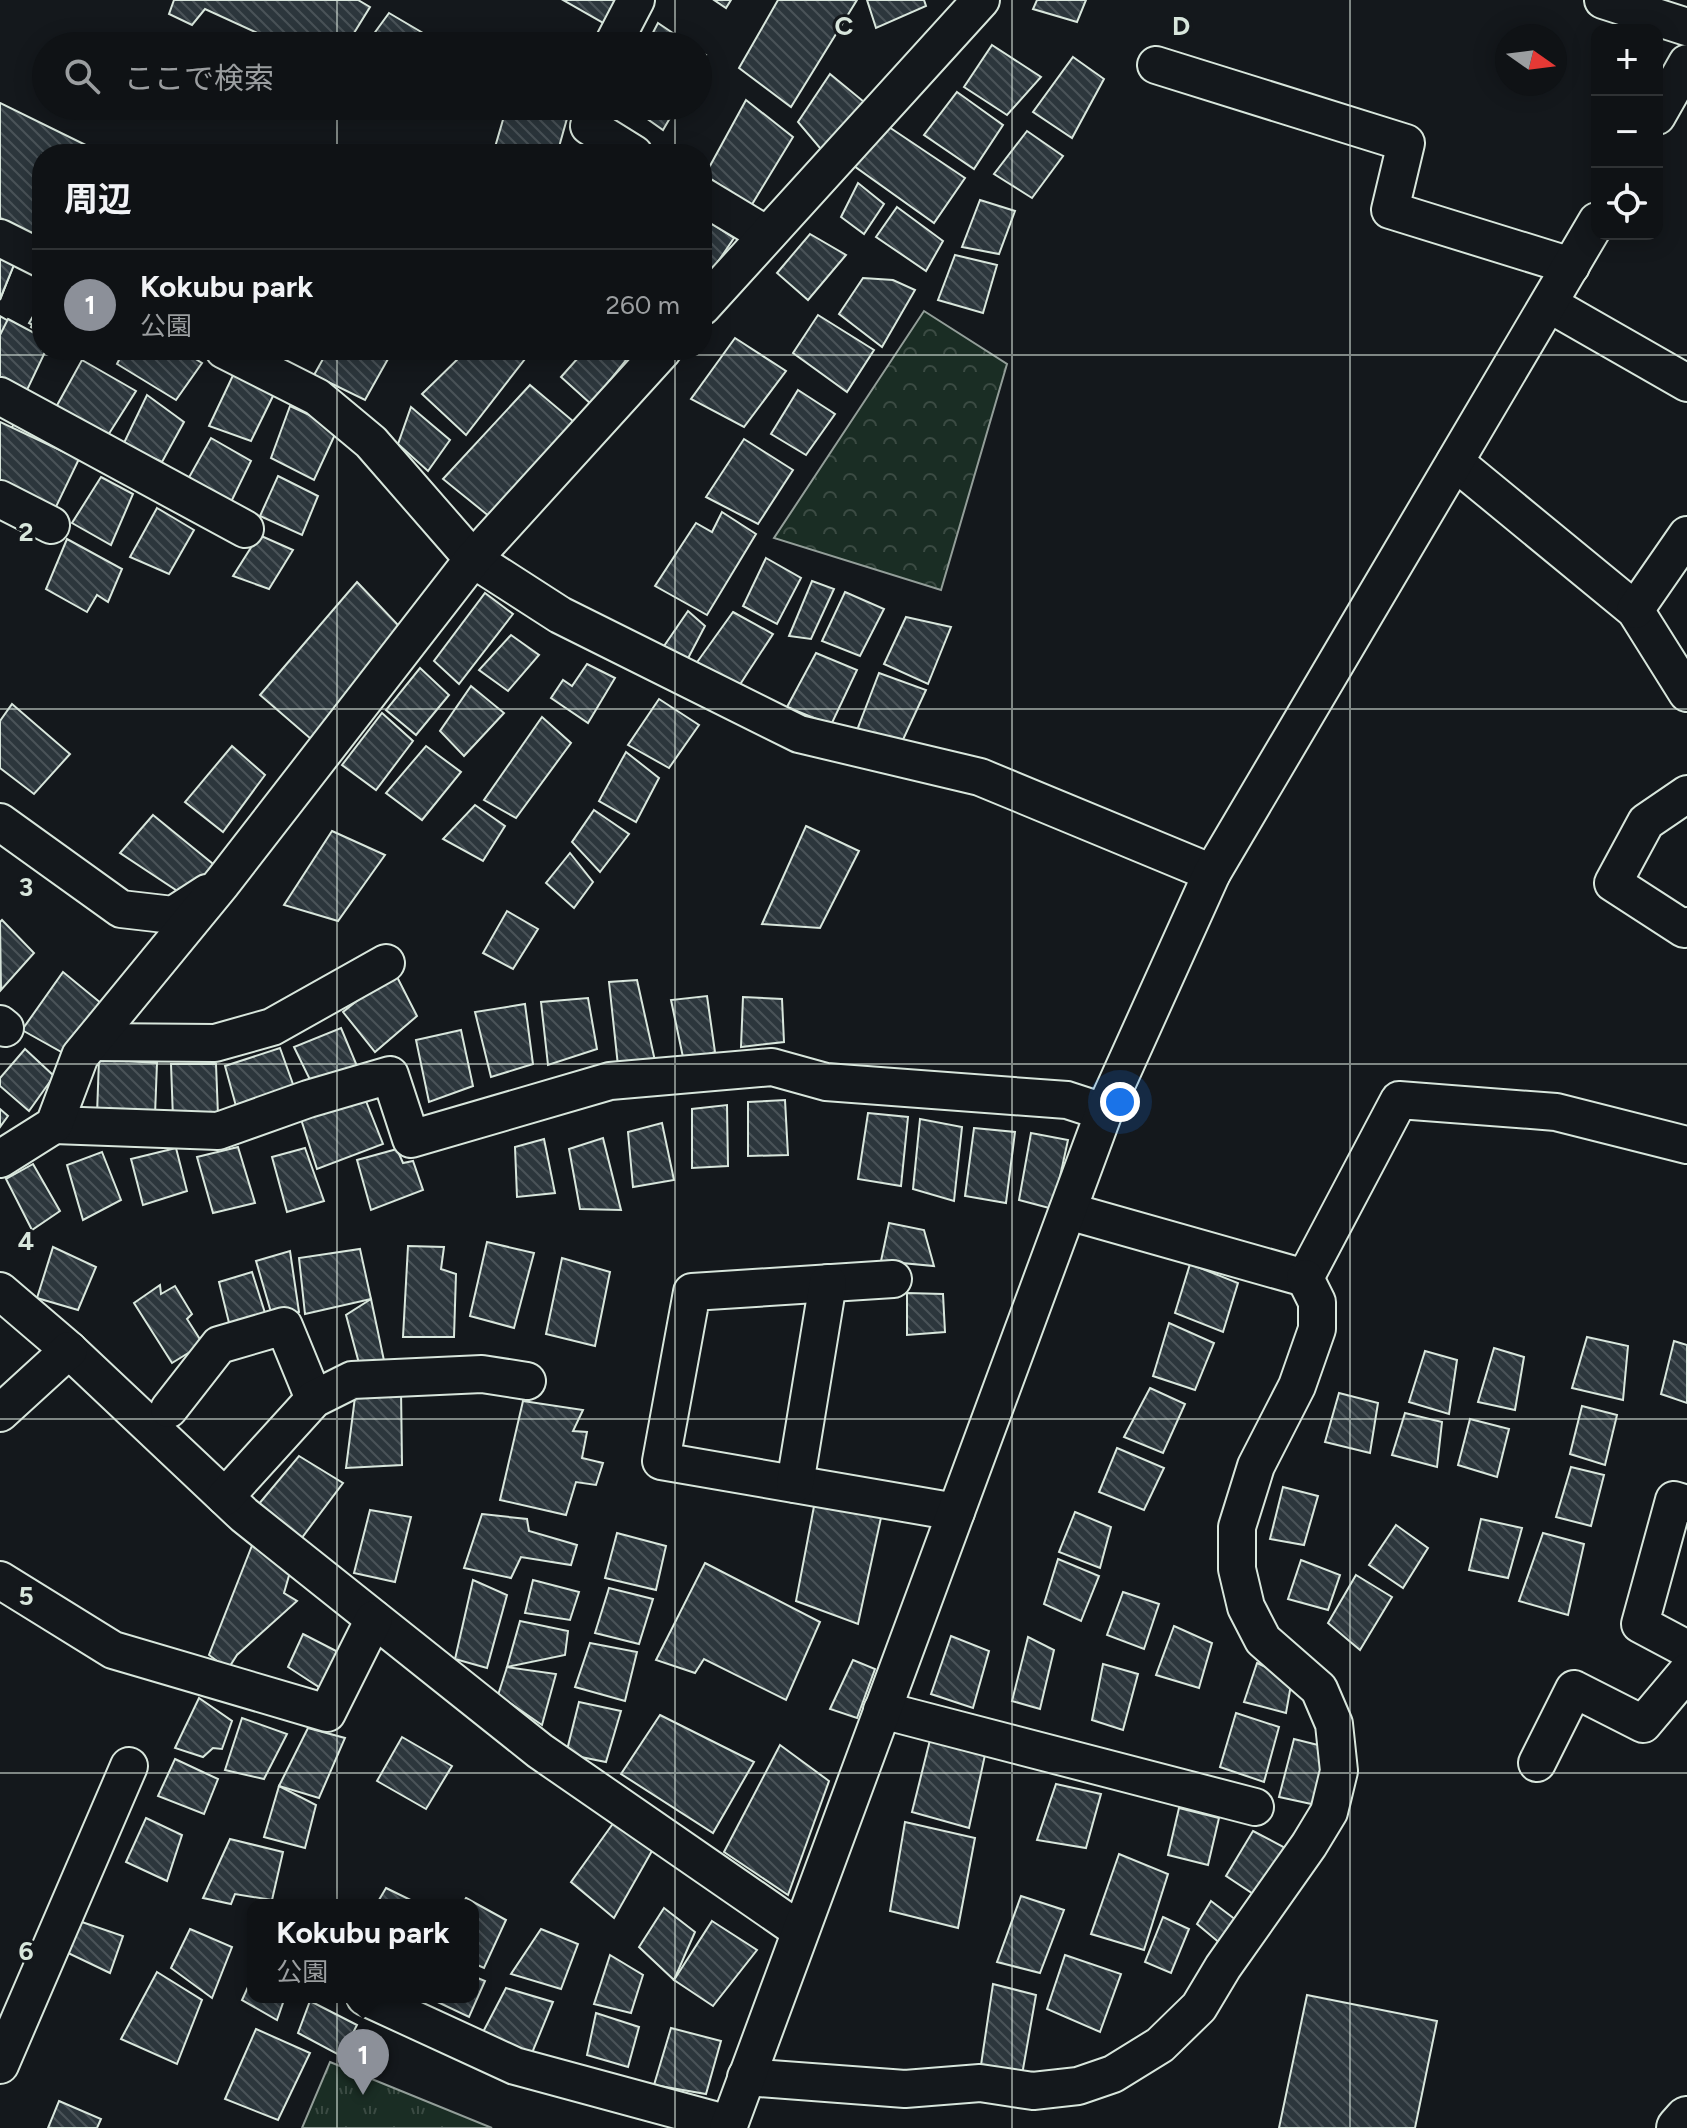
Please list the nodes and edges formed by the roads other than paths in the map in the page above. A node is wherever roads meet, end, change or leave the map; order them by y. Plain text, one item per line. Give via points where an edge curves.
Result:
1 (636, 0) edge
2 (981, 0) edge
3 (1603, 0) edge
4 (1687, 27) edge
5 (619, 32) edge
6 (1687, 63) edge
7 (1156, 65) dead end
8 (1663, 105) edge
9 (591, 120) edge
10 (618, 144) edge
11 (712, 202) edge
12 (1591, 231) edge
13 (767, 235) junction
14 (0, 238) edge
15 (32, 254) edge
16 (1571, 266) junction
17 (712, 296) edge
18 (1549, 304) junction
19 (244, 360) edge
20 (654, 360) edge
21 (1687, 383) edge
22 (0, 396) edge
23 (1455, 462) junction
24 (0, 499) edge
25 (51, 525) dead end
26 (245, 529) dead end
27 (1687, 535) edge
28 (473, 559) junction
29 (1635, 610) junction
30 (1687, 693) edge
31 (1687, 794) edge
32 (0, 822) edge
33 (1212, 873) junction
34 (222, 883) junction
35 (1687, 926) edge
36 (386, 963) dead end
37 (92, 1042) junction
38 (1104, 1112) junction
39 (54, 1125) junction
40 (1687, 1145) edge
41 (0, 1159) edge
42 (1068, 1211) junction
43 (1305, 1278) junction
44 (893, 1279) dead end
45 (828, 1283) junction
46 (0, 1291) edge
47 (69, 1350) junction
48 (527, 1381) dead end
49 (314, 1399) junction
50 (169, 1409) dead end
51 (0, 1413) edge
52 (795, 1484) junction
53 (225, 1497) junction
54 (1687, 1504) edge
55 (956, 1512) junction
56 (0, 1580) edge
57 (374, 1619) junction
58 (1687, 1649) edge
59 (1687, 1672) edge
60 (882, 1710) junction
61 (1537, 1763) dead end
62 (129, 1766) dead end
63 (1255, 1807) dead end
64 (799, 1930) junction
65 (378, 2003) edge
66 (0, 2065) edge
67 (746, 2077) junction
68 (1687, 2119) edge
69 (729, 2126) edge
70 (1679, 2128) edge

1 - 5 street
2 - 13 street
3 - 4 street
6 - 8 street
7 - 16 street via 1406,143 1390,210
9 - 10 street via 589,126
11 - 13 street
12 - 16 street
13 - 17 street
14 - 15 street
16 - 18 street
18 - 21 street
18 - 23 street
19 - 28 street via 317,397 371,442
20 - 28 street
22 - 26 street
23 - 29 street
23 - 33 street
24 - 25 street
27 - 29 street
28 - 33 street via 560,615 799,734 980,777
28 - 34 street
29 - 30 street
31 - 35 street via 1646,822 1613,883 1684,929
32 - 34 street via 121,909 173,915
33 - 38 street
34 - 37 street
36 - 37 street via 272,1027 215,1043
37 - 39 street via 80,1056
38 - 39 street via 1067,1100 826,1082 772,1067 610,1081 411,1139 390,1075 218,1131
38 - 42 street
39 - 41 street
40 - 43 street via 1556,1112 1399,1100
42 - 43 street
42 - 55 street
43 - 67 street via 1317,1302 1317,1329 1297,1386 1256,1466 1237,1527 1237,1569 1246,1607 1263,1640 1319,1689 1334,1724 1339,1771 1329,1812 1199,2007 1160,2045 1113,2074 1078,2086 1033,2091 980,2083 905,2089
44 - 45 street
45 - 52 street
45 - 52 street via 692,1292 661,1461
46 - 47 street
47 - 51 street
47 - 53 street
48 - 49 street via 482,1374 352,1380
49 - 50 street via 284,1326 219,1345
49 - 53 street
52 - 55 street
53 - 57 street
54 - 58 street via 1674,1500 1640,1624
55 - 60 street
56 - 57 street via 113,1650 327,1713
57 - 64 street via 540,1751
59 - 61 street via 1643,1724 1574,1689
60 - 63 street
60 - 64 street
62 - 66 street
64 - 67 street
65 - 69 street via 515,2066
67 - 69 street
68 - 70 main road

